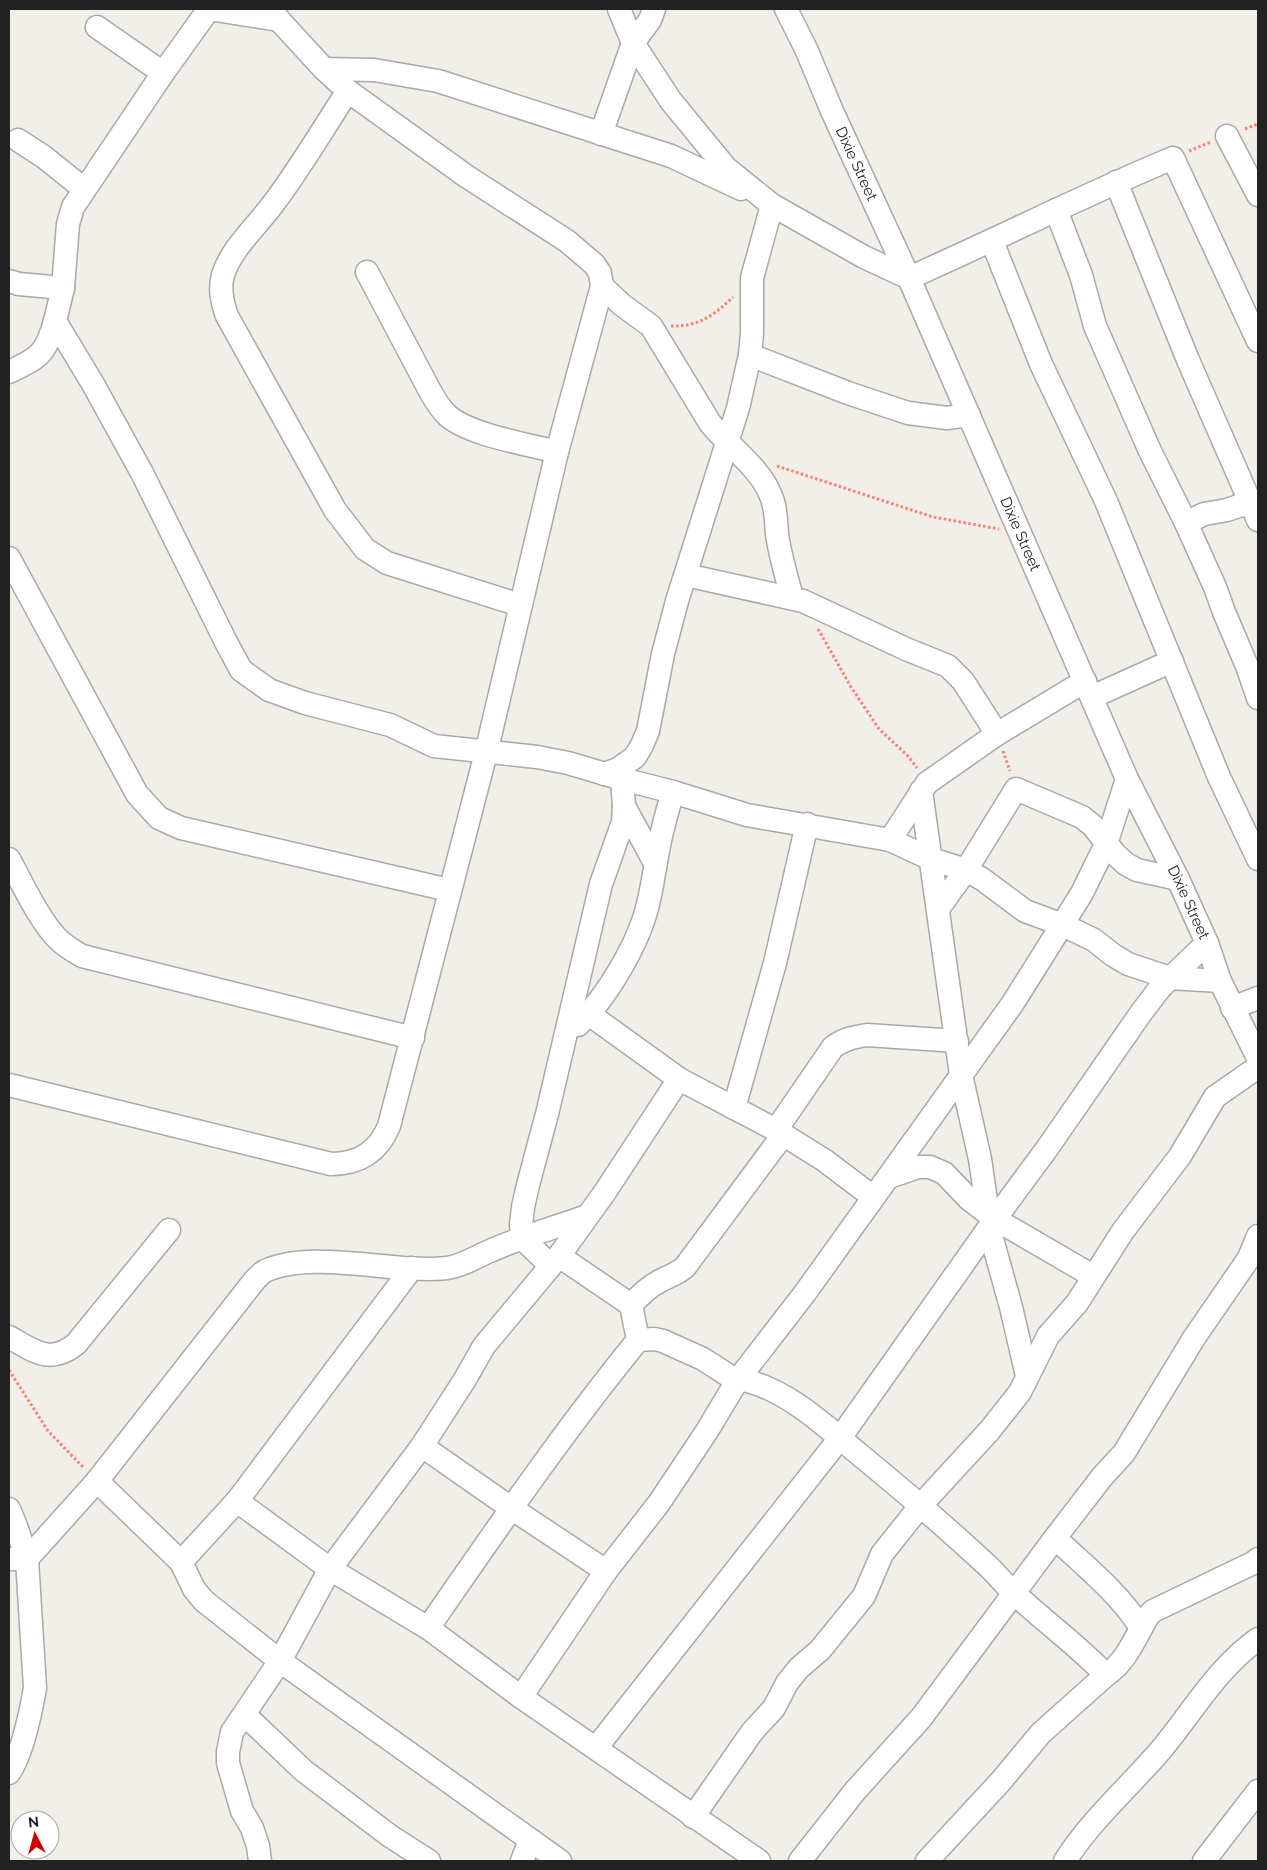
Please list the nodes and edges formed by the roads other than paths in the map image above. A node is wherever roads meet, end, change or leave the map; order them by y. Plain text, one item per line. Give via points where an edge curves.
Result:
1 (209, 9) edge
2 (619, 9) edge
3 (654, 9) edge
4 (786, 9) edge
5 (275, 14) edge
6 (97, 27) dead end
7 (633, 43) junction
8 (324, 69) junction
9 (162, 73) junction
10 (348, 91) junction
11 (601, 134) junction
12 (1228, 136) road end
13 (18, 140) dead end
14 (1116, 182) junction
15 (84, 189) junction
16 (1258, 195) edge
17 (766, 200) junction
18 (1056, 210) junction
19 (992, 241) junction
20 (367, 272) dead end
21 (909, 278) junction
22 (9, 281) edge
23 (602, 286) junction
24 (63, 288) junction
25 (55, 321) junction
26 (1258, 341) edge
27 (750, 355) junction
28 (9, 372) edge
29 (969, 415) junction
30 (726, 442) junction
31 (557, 452) junction
32 (1254, 511) edge
33 (1186, 523) junction
34 (9, 558) edge
35 (686, 575) junction
36 (798, 599) junction
37 (520, 605) junction
38 (1172, 661) junction
39 (1088, 689) junction
40 (1258, 698) edge
41 (997, 734) junction
42 (486, 753) junction
43 (613, 777) junction
44 (1127, 779) junction
45 (924, 787) junction
46 (673, 792) junction
47 (624, 806) junction
48 (807, 824) junction
49 (890, 840) junction
50 (1106, 844) junction
51 (9, 859) edge
52 (931, 859) junction
53 (1258, 859) edge
54 (655, 863) junction
55 (966, 870) junction
56 (1178, 879) junction
57 (449, 890) junction
58 (938, 909) junction
59 (1063, 925) junction
60 (1207, 944) junction
61 (1170, 978) junction
62 (1220, 981) junction
63 (1258, 998) edge
64 (1232, 1008) junction
65 (589, 1014) junction
66 (413, 1038) junction
67 (566, 1038) junction
68 (956, 1041) junction
69 (1258, 1058) edge
70 (1258, 1067) edge
71 (961, 1075) junction
72 (679, 1079) junction
73 (9, 1085) edge
74 (734, 1108) junction
75 (779, 1133) junction
76 (889, 1177) junction
77 (873, 1197) junction
78 (587, 1216) junction
79 (990, 1220) junction
80 (169, 1230) dead end
81 (1258, 1236) edge
82 (523, 1239) junction
83 (555, 1260) junction
84 (412, 1268) junction
85 (1093, 1276) junction
86 (631, 1305) junction
87 (9, 1336) edge
88 (638, 1340) junction
89 (1027, 1376) junction
90 (738, 1380) junction
91 (840, 1438) junction
92 (422, 1446) junction
93 (97, 1481) junction
94 (237, 1501) junction
95 (921, 1506) junction
96 (511, 1508) junction
97 (9, 1509) edge
98 (1055, 1538) junction
99 (18, 1559) edge
100 (181, 1562) junction
101 (1257, 1563) edge
102 (330, 1569) junction
103 (606, 1571) junction
104 (1015, 1594) junction
105 (428, 1628) junction
106 (1141, 1628) junction
107 (1258, 1639) edge
108 (280, 1661) junction
109 (1106, 1675) junction
110 (521, 1696) junction
111 (245, 1715) junction
112 (596, 1748) junction
113 (9, 1773) edge
114 (1258, 1791) edge
115 (693, 1816) junction
116 (530, 1840) junction
117 (260, 1861) edge
118 (429, 1861) edge
119 (522, 1861) edge
120 (560, 1861) edge
121 (759, 1861) edge
122 (800, 1861) edge
123 (927, 1861) edge
124 (1065, 1861) edge
125 (1204, 1861) edge

1 - 5 street
1 - 9 street
2 - 7 street
3 - 7 street
4 - 21 street, Dixie Street
5 - 8 street
6 - 9 street
7 - 11 street
7 - 17 street via 692,128 726,168
8 - 10 street
8 - 11 street via 374,70 438,81
9 - 15 street
10 - 23 street via 466,176 567,241 594,264 600,273
10 - 37 street via 276,200 228,263 221,289 224,309 335,510 365,549 387,563
11 - 17 street via 671,156
12 - 16 street
13 - 15 street
14 - 18 street
14 - 26 street via 1173,158
14 - 32 street
15 - 24 street via 73,207 68,224
17 - 21 street via 864,257
17 - 27 street via 752,278
18 - 19 street
18 - 33 street via 1081,275 1095,326 1150,452
19 - 21 street
19 - 38 street via 1025,327 1096,478
20 - 31 street via 437,404 447,415 473,430
21 - 29 street, Dixie Street
22 - 24 street
23 - 30 street via 651,326 696,402
23 - 31 street
24 - 25 street
25 - 28 street via 49,343 42,353
25 - 42 street via 94,384 142,473 241,670 269,690 305,703 390,725 434,746
27 - 29 street via 908,413 947,418
27 - 30 street via 738,408
29 - 39 street, Dixie Street
30 - 35 street
30 - 36 street via 754,470 772,497 783,564
31 - 37 street
32 - 33 street via 1227,510 1204,514
33 - 40 street
34 - 57 street via 137,794 159,818 182,828
35 - 36 street
35 - 43 street via 642,745 635,757 618,769
36 - 41 street via 948,666 963,681
37 - 42 street
38 - 39 street
38 - 53 street via 1219,777
39 - 41 street
39 - 44 street, Dixie Street
41 - 45 street
42 - 43 street via 537,757
42 - 57 street
43 - 46 street
43 - 47 street
44 - 50 street
44 - 56 street, Dixie Street
45 - 49 street
45 - 52 street
46 - 48 street via 747,815
46 - 54 street
47 - 54 street
47 - 67 street via 622,828 603,876 592,918
48 - 49 street
48 - 74 street via 775,963
49 - 52 street
50 - 55 street via 1082,817 1016,788
50 - 56 street via 1137,870
50 - 59 street
51 - 66 street via 57,939 82,956
52 - 55 street
52 - 58 street
54 - 65 street via 648,905 630,949 615,978
55 - 58 street
55 - 59 street via 1025,911
56 - 60 street, Dixie Street
57 - 66 street
58 - 68 street
59 - 61 street via 1094,940 1128,964
59 - 71 street via 1013,1003
60 - 61 street
60 - 62 street, Dixie Street
61 - 62 street
61 - 79 street via 1141,1013 1046,1150
62 - 64 street, Dixie Street
63 - 64 street
64 - 69 street, Dixie Street
65 - 67 street
65 - 72 street
66 - 73 street via 384,1137 367,1156 344,1164 331,1164
67 - 82 street via 528,1185 521,1225
68 - 71 street
68 - 75 street via 867,1035 842,1040 833,1047
70 - 85 street via 1215,1097 1180,1156 1123,1230
71 - 76 street
71 - 79 street
72 - 74 street
72 - 78 street
74 - 75 street
75 - 77 street via 824,1160
75 - 86 street via 685,1267 644,1291
76 - 77 street
76 - 79 street via 918,1167 930,1167 944,1173
77 - 90 street
78 - 82 street
78 - 83 street
79 - 85 street
79 - 89 street
79 - 91 street
80 - 87 street via 66,1353 42,1355
81 - 98 street via 1248,1258 1194,1338 1124,1453
82 - 83 street
82 - 84 street via 461,1266
83 - 86 street
83 - 92 street via 484,1346
84 - 93 street via 313,1262 264,1272
84 - 94 street
85 - 89 street via 1078,1303 1048,1336
86 - 88 street
88 - 90 street via 663,1342 703,1359
88 - 96 street
89 - 95 street via 1020,1392 990,1430
90 - 91 street via 778,1392
90 - 103 street via 659,1503
91 - 95 street
91 - 112 street
92 - 96 street
92 - 102 street
93 - 99 street
93 - 100 street
94 - 100 street
94 - 102 street
95 - 104 street
95 - 115 street via 882,1554 864,1596 820,1650 787,1683 774,1708 752,1732
96 - 103 street
96 - 105 street
97 - 99 street via 16,1526
98 - 104 street
98 - 106 street via 1115,1595
99 - 113 street via 35,1688 16,1760
100 - 108 street via 194,1589 204,1601
101 - 106 street via 1153,1611
102 - 105 street
102 - 108 street
103 - 110 street
104 - 109 street via 1064,1634
104 - 122 street via 921,1718 855,1791
105 - 110 street
106 - 109 street via 1125,1657
107 - 124 street via 1226,1667 1158,1753 1084,1833
108 - 111 street
108 - 116 street
109 - 123 street via 1042,1733
110 - 112 street
111 - 117 street via 232,1732 228,1763 242,1811 258,1846
111 - 118 street via 304,1771
112 - 115 street
114 - 125 street
115 - 121 street
116 - 119 street
116 - 120 street

